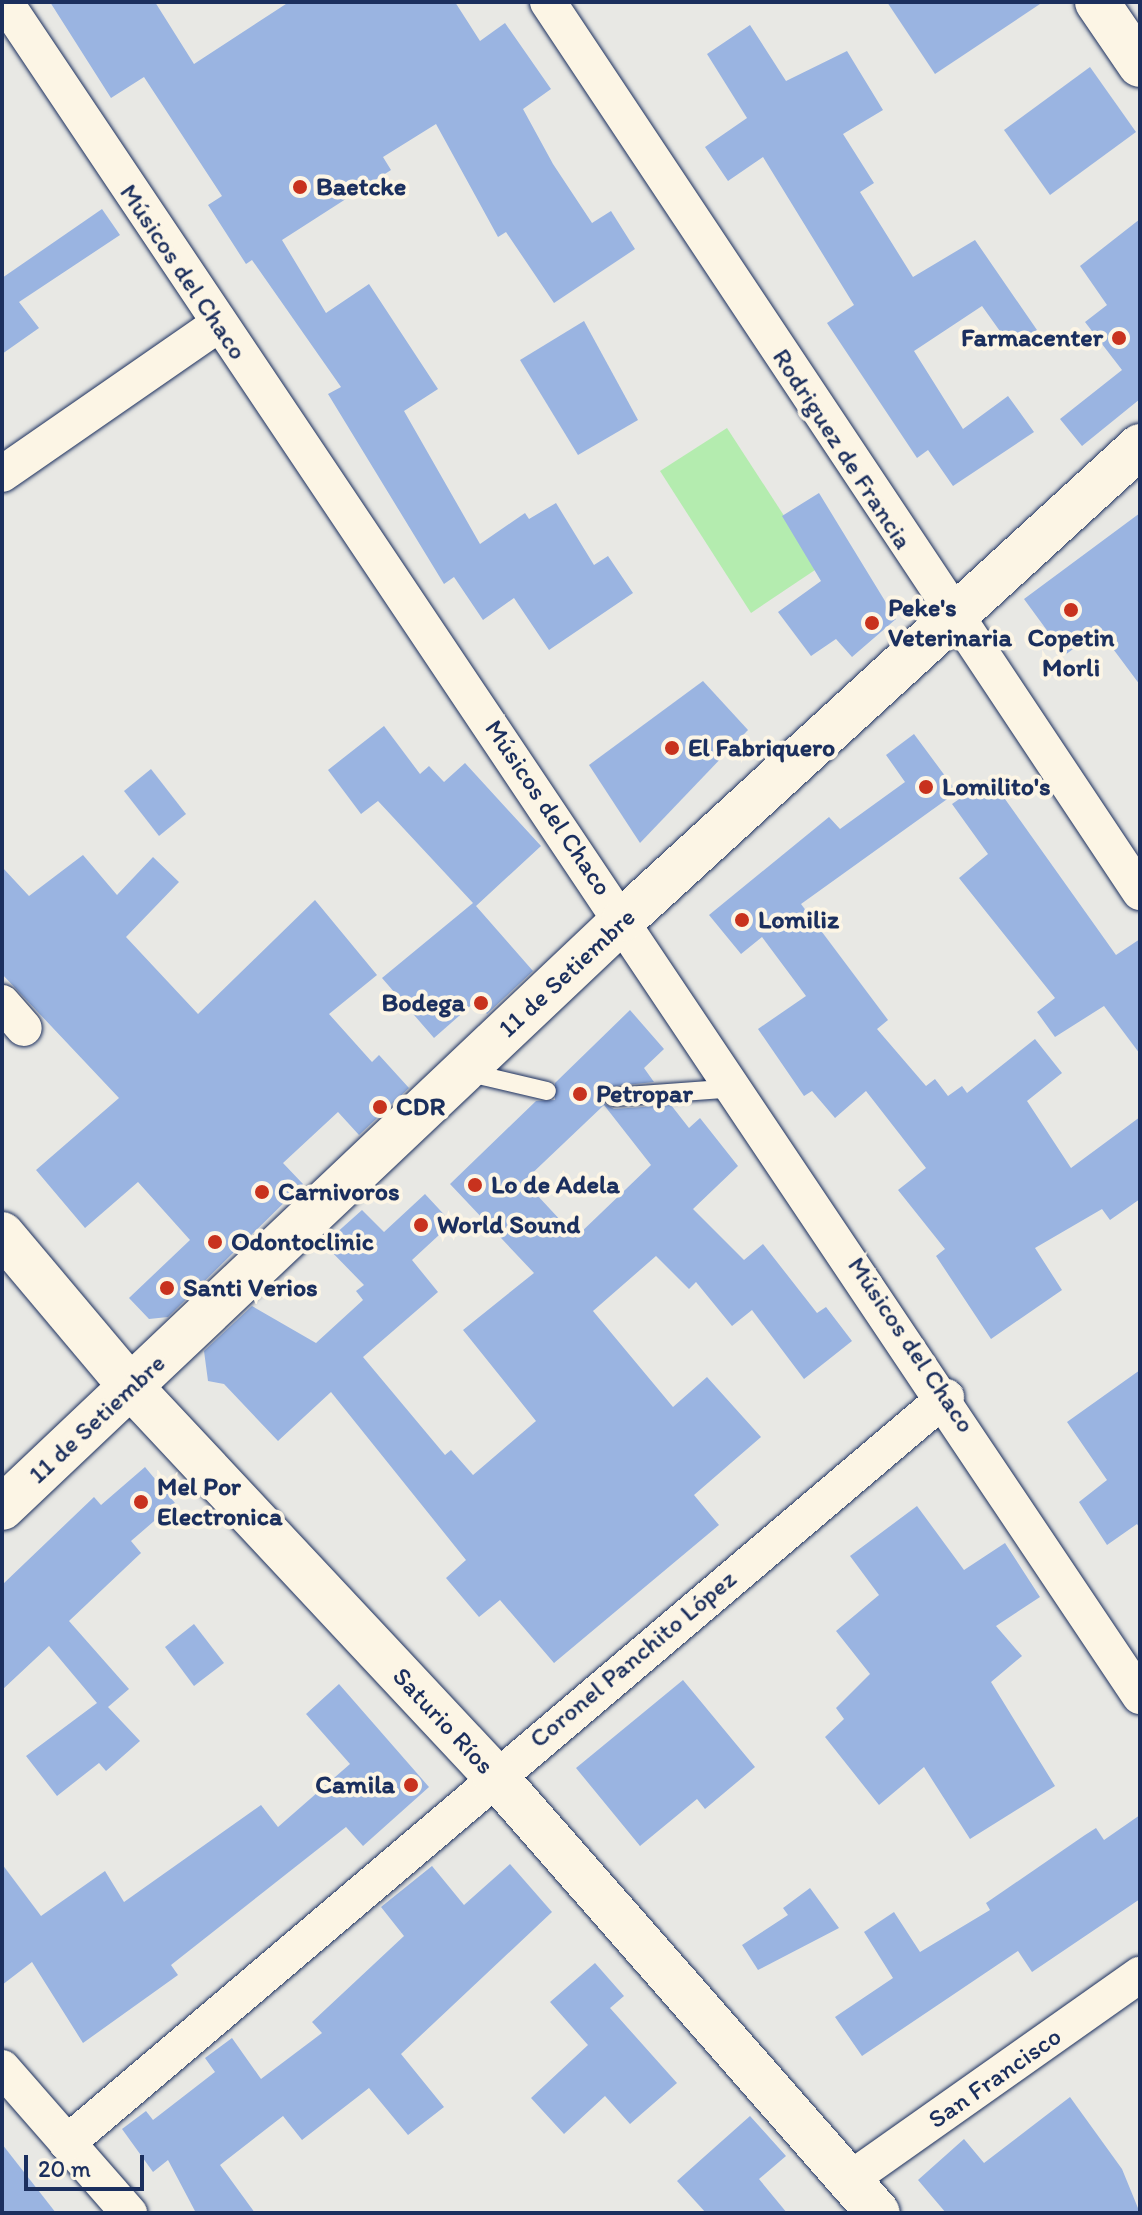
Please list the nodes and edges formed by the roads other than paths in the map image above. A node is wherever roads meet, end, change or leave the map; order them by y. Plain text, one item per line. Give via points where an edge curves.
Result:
1 (5, 2) edge
2 (548, 2) edge
3 (1097, 2) edge
4 (1140, 65) edge
5 (217, 325) junction
6 (1134, 464) edge
7 (2, 474) edge
8 (951, 615) junction
9 (1140, 892) edge
10 (624, 919) junction
11 (464, 1072) junction
12 (739, 1088) junction
13 (547, 1091) dead end
14 (613, 1097) dead end
15 (2, 1234) edge
16 (131, 1387) junction
17 (946, 1397) junction
18 (2, 1508) edge
19 (1140, 1696) edge
20 (494, 1775) junction
21 (1140, 1975) edge
22 (2, 2068) edge
23 (67, 2143) junction
24 (849, 2180) junction
25 (129, 2213) edge
26 (878, 2213) edge

1 - 5 street, Músicos del Chaco
2 - 8 street, Rodriguez de Francia
3 - 4 main road
5 - 7 street
5 - 10 street, Músicos del Chaco
6 - 8 main road, 11 de Setiembre
8 - 9 street, Rodriguez de Francia
8 - 10 main road, 11 de Setiembre
10 - 11 main road, 11 de Setiembre
10 - 12 street, Músicos del Chaco
11 - 13 lane
11 - 16 main road, 11 de Setiembre
12 - 14 lane
12 - 17 street, Músicos del Chaco
15 - 16 main road, Saturio Ríos
16 - 18 main road, 11 de Setiembre
16 - 20 main road, Saturio Ríos
17 - 19 street, Músicos del Chaco
17 - 20 street, Coronel Panchito López
20 - 23 street, Coronel Panchito López
20 - 24 main road, Saturio Ríos
21 - 24 street, San Francisco
22 - 23 street
23 - 25 street
24 - 26 main road, Saturio Ríos

